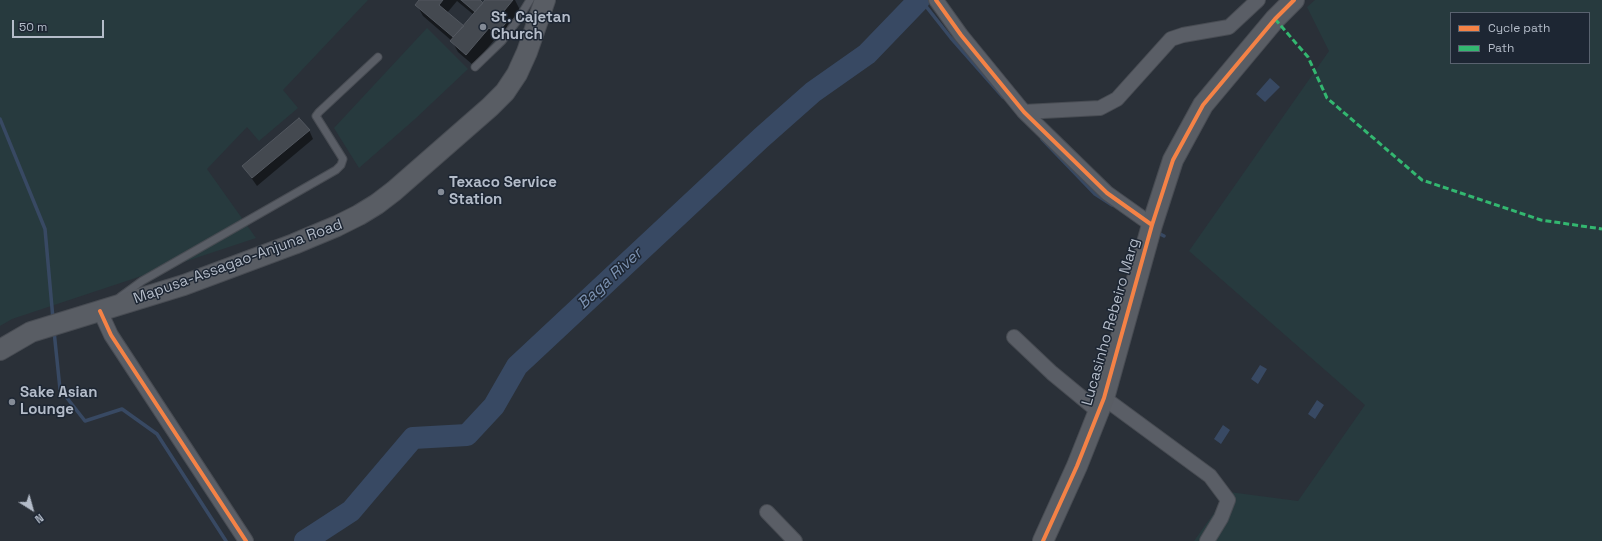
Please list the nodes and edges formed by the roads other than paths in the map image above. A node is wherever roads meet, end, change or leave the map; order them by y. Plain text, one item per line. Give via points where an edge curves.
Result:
1 (530, 0) edge
2 (546, 0) edge
3 (936, 0) edge
4 (1258, 0) edge
5 (1294, 0) edge
6 (378, 57) dead end
7 (475, 67) dead end
8 (1024, 112) junction
9 (1152, 225) junction
10 (100, 311) junction
11 (1014, 337) dead end
12 (0, 350) edge
13 (1101, 404) junction
14 (767, 512) dead end
15 (246, 541) edge
16 (795, 541) edge
17 (1043, 541) edge
18 (1207, 541) edge

1 - 7 lane via 502,41
2 - 10 main road, Mapusa-Assagao-Anjuna Road via 527,52 505,92 377,204 359,215 294,244 184,285
3 - 8 street via 961,36
4 - 8 street via 1229,27 1171,39 1117,99 1100,108
5 - 9 main road, Lucasinho Rebeiro Marg via 1203,105 1173,160
6 - 10 lane via 316,116 343,159 336,170 142,281
8 - 9 street via 1107,193
9 - 13 main road, Lucasinho Rebeiro Marg
10 - 12 main road, Mapusa-Assagao-Anjuna Road via 31,332
10 - 15 street via 111,335
11 - 13 street via 1052,373
13 - 17 main road, Lucasinho Rebeiro Marg via 1077,466
13 - 18 street via 1210,476 1228,500 1222,518
14 - 16 street

